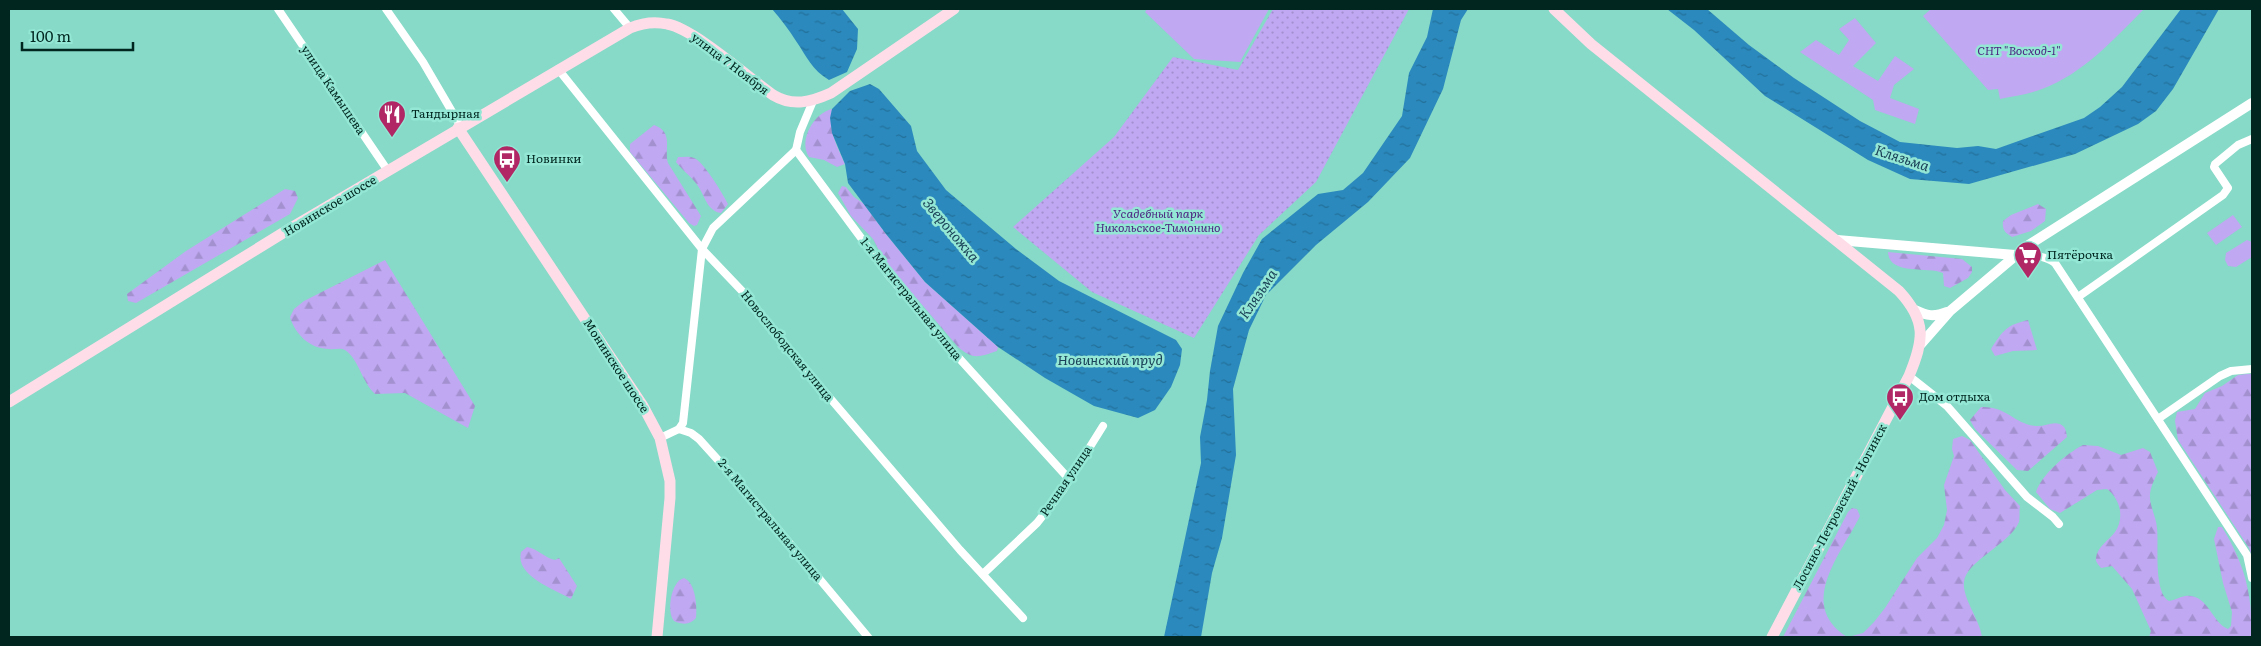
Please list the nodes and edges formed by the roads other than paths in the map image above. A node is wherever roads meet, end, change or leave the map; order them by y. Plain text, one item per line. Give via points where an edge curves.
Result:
1 (278, 9) edge
2 (386, 9) edge
3 (614, 9) edge
4 (954, 9) edge
5 (1554, 9) edge
6 (657, 23) joint
7 (630, 28) junction
8 (558, 69) junction
9 (813, 101) junction
10 (2252, 103) edge
11 (460, 128) junction
12 (2252, 138) edge
13 (796, 150) junction
14 (388, 171) junction
15 (1837, 240) junction
16 (702, 249) junction
17 (2015, 254) junction
18 (2078, 297) junction
19 (1914, 310) junction
20 (1950, 311) junction
21 (1921, 344) junction
22 (2252, 369) edge
23 (1909, 376) junction
24 (9, 402) edge
25 (2158, 418) junction
26 (1103, 426) dead end
27 (679, 429) junction
28 (660, 438) junction
29 (1069, 480) junction
30 (2059, 524) dead end
31 (982, 574) junction
32 (2252, 578) edge
33 (1022, 618) dead end
34 (657, 637) edge
35 (868, 637) edge
36 (1772, 637) edge

1 - 14 street, улица Камышева
2 - 11 street via 423,62
3 - 7 street
4 - 9 main road, улица 7 Ноября via 832,93
5 - 15 main road via 1591,44
6 - 7 main road, Новинское шоссе
6 - 9 main road, улица 7 Ноября via 687,32 781,100
7 - 8 main road, Новинское шоссе
8 - 11 main road, Новинское шоссе
8 - 16 street, Новослободская улица
9 - 13 street
10 - 17 street
11 - 14 main road, Новинское шоссе
11 - 28 main road, Монинское шоссе via 643,406
12 - 18 street via 2215,164 2214,168 2228,188 2224,195
13 - 16 street via 713,228
13 - 29 street, 1-я Магистральная улица via 890,277 958,358
14 - 24 main road, Новинское шоссе
15 - 17 street
15 - 19 main road via 1899,291
16 - 27 street via 683,423
16 - 31 street, Новослободская улица via 743,292
17 - 18 street via 2049,258
17 - 20 street
18 - 25 street
19 - 20 street via 1936,316
19 - 21 main road via 1921,329
20 - 21 street
21 - 23 main road, Лосино-Петровский - Ногинск
22 - 25 street via 2231,371 2220,376
23 - 30 street via 1947,406 2027,497
23 - 36 main road, Лосино-Петровский - Ногинск
25 - 32 street via 2247,555
26 - 29 street, Речная улица
27 - 28 street
27 - 35 street, 2-я Магистральная улица via 691,433 709,449
28 - 34 main road, Монинское шоссе via 668,467 670,498
29 - 31 street, Речная улица via 1037,523
31 - 33 street, Новослободская улица

